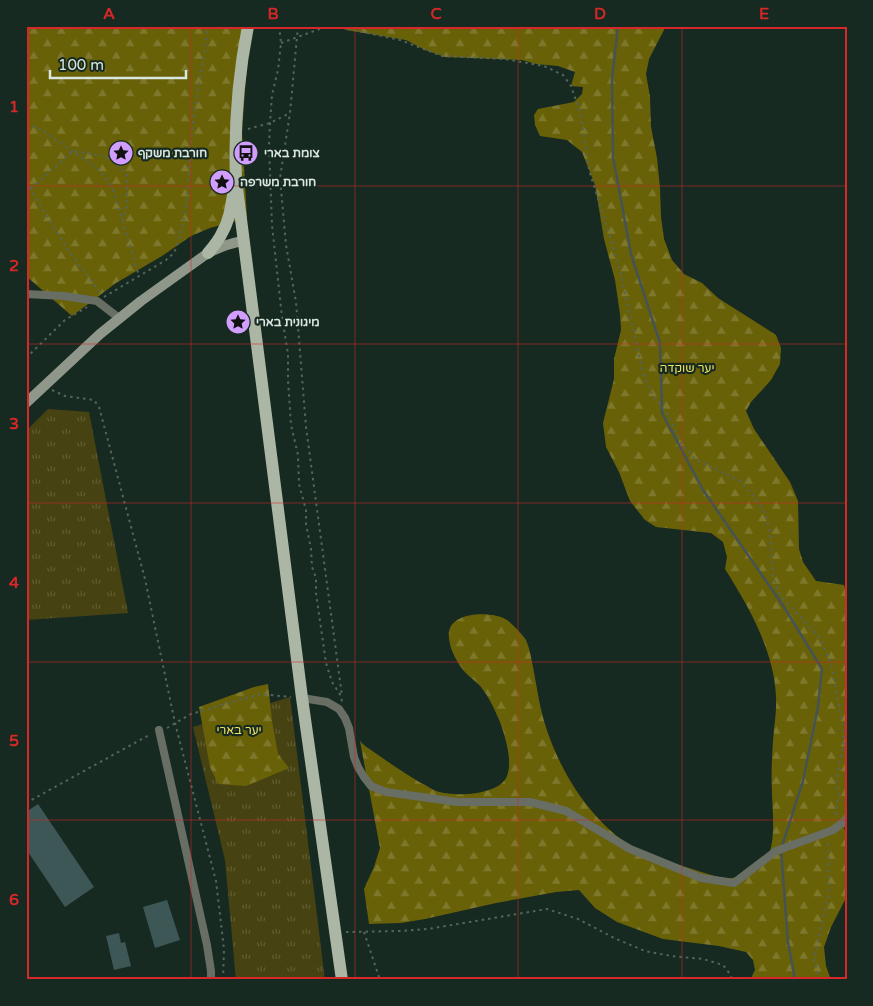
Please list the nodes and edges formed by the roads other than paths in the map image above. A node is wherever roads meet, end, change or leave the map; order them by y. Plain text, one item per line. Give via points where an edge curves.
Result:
1 (248, 26) edge
2 (236, 180) junction
3 (243, 241) junction
4 (208, 253) junction
5 (26, 294) edge
6 (120, 318) junction
7 (26, 403) edge
8 (302, 698) junction
9 (159, 730) dead end
10 (847, 819) edge
11 (211, 980) edge
12 (342, 980) edge

1 - 2 main road via 236,132
2 - 3 main road
2 - 4 main road via 230,216 222,235
3 - 4 main road
3 - 8 main road
4 - 6 main road
5 - 6 street via 97,301
6 - 7 main road
8 - 10 street via 327,702 339,708 349,728 358,767 371,786 386,792 458,802 530,802 566,811 630,849 701,878 734,883 776,851 833,830
8 - 12 main road
9 - 11 street via 207,944

